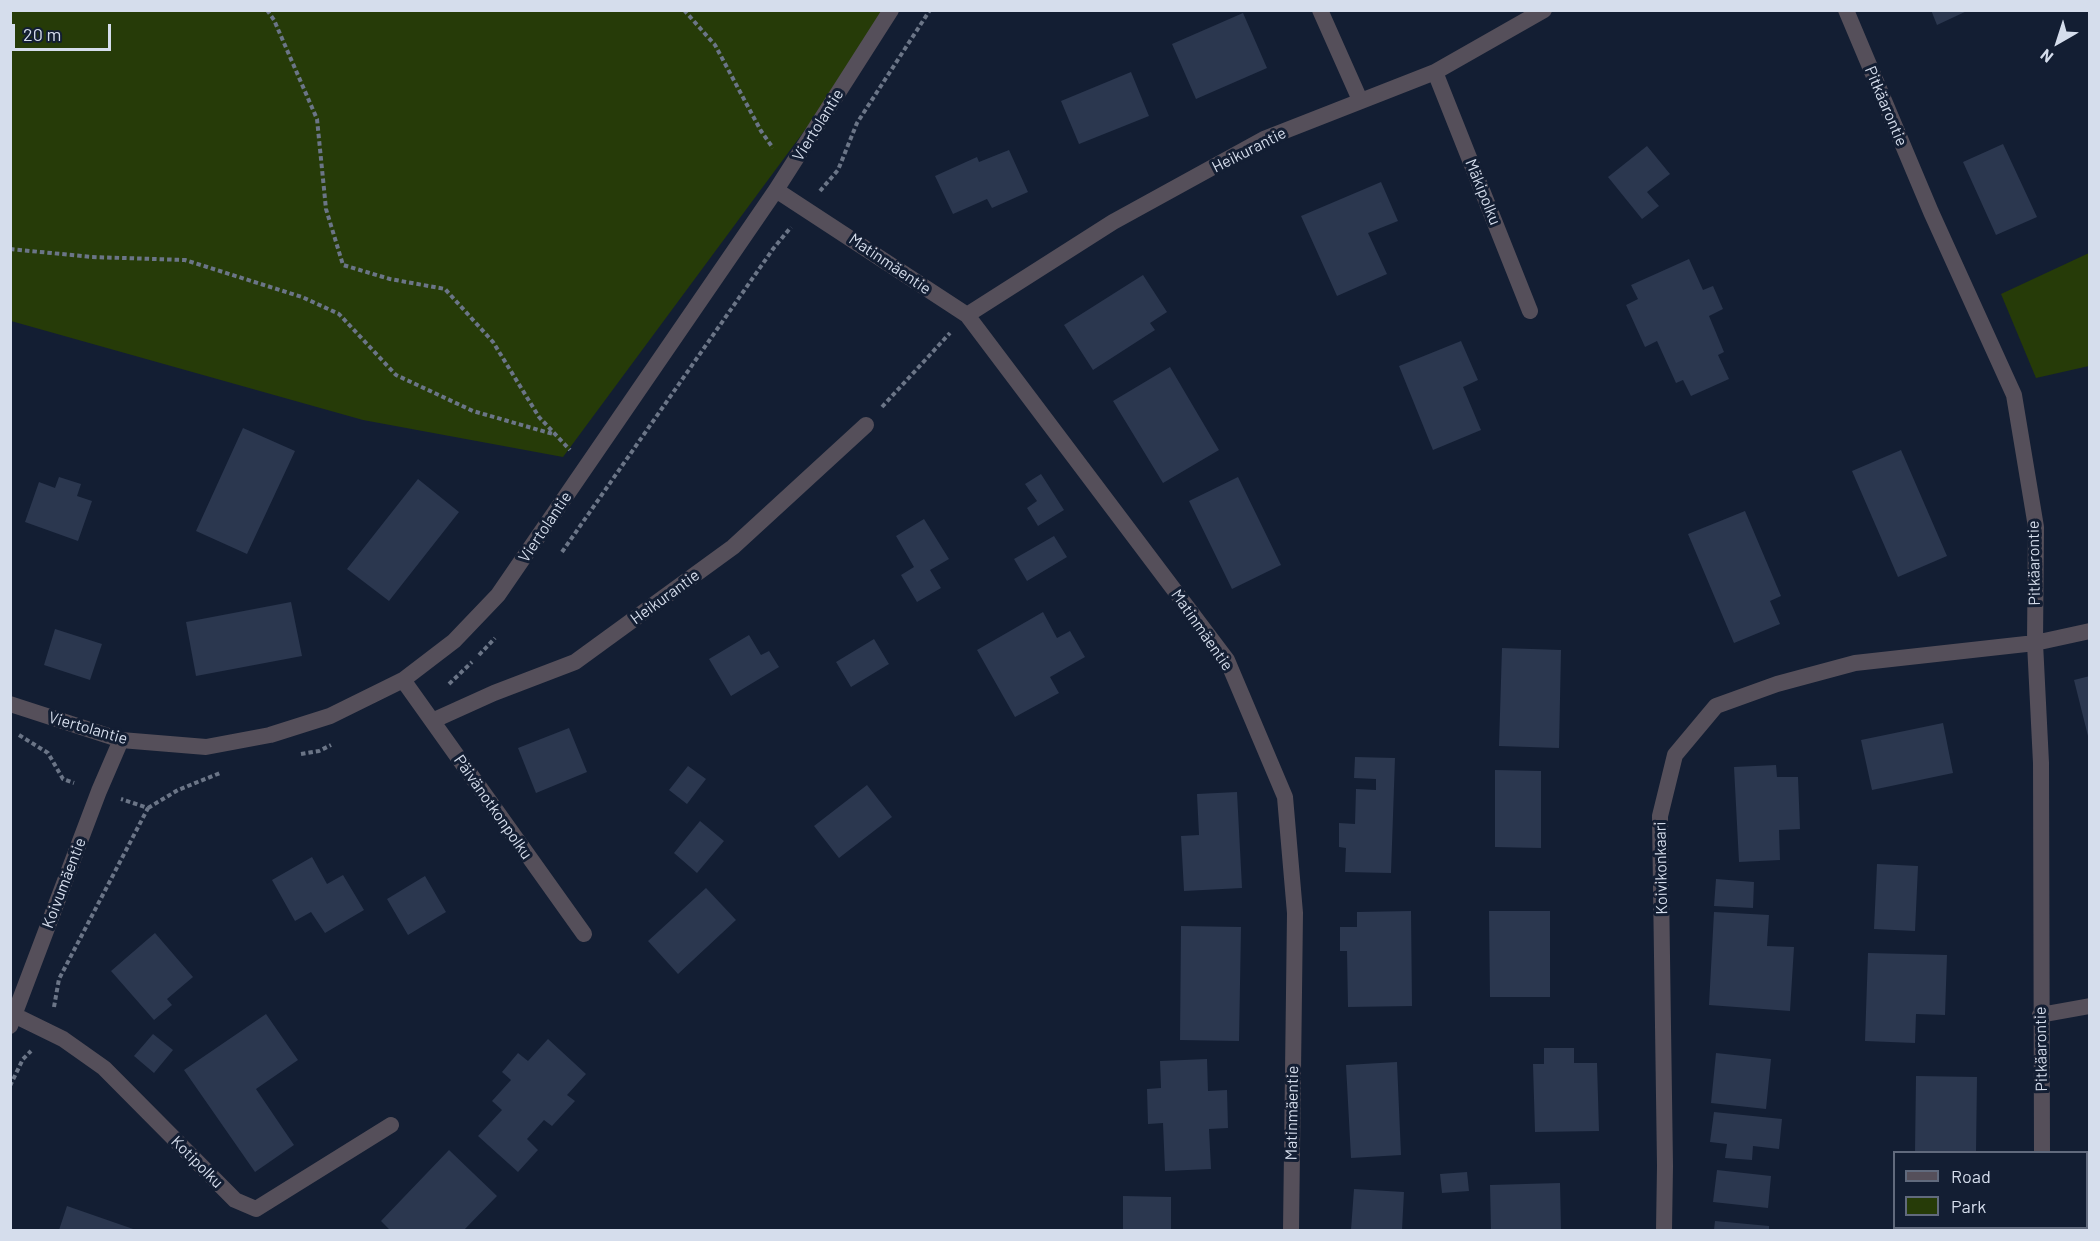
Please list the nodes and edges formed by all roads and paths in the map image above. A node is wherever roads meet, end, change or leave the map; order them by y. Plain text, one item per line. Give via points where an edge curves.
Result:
1 (267, 10) edge
2 (684, 10) edge
3 (891, 10) edge
4 (1320, 10) edge
5 (1544, 10) edge
6 (1846, 10) edge
7 (1435, 72) junction
8 (1359, 100) junction
9 (789, 170) junction
10 (776, 190) junction
11 (10, 249) edge
12 (1530, 311) dead end
13 (966, 315) junction
14 (866, 425) joint
15 (555, 434) junction
16 (586, 467) junction
17 (2090, 631) edge
18 (2035, 643) junction
19 (403, 680) junction
20 (10, 704) edge
21 (432, 721) junction
22 (121, 740) junction
23 (584, 934) dead end
24 (2090, 1006) edge
25 (2040, 1015) junction
26 (12, 1021) edge
27 (43, 1029) junction
28 (10, 1086) edge
29 (391, 1125) dead end
30 (2042, 1151) edge
31 (1291, 1230) edge
32 (1664, 1230) edge

1 - 15 path via 317,119 326,209 344,266 445,289 493,342 539,417
2 - 9 path via 715,45 761,131
3 - 9 street, Viertolantie
4 - 8 street
5 - 7 street, Heikurantie
6 - 18 street, Pitkäarontie via 2014,395 2036,527
7 - 8 street, Heikurantie
7 - 12 street, Mäkipolku
8 - 13 street, Heikurantie via 1264,140 1113,222
9 - 10 street, Viertolantie
10 - 13 street, Matinmäentie
10 - 16 street, Viertolantie
11 - 15 path via 185,260 302,297 339,314 396,375 473,411
13 - 14 path
13 - 31 street, Matinmäentie via 1227,660 1285,797 1295,913
14 - 21 street, Heikurantie via 734,547 575,662
15 - 16 path
16 - 19 street, Viertolantie via 498,595 453,641
17 - 18 street, Koivikonkaari
18 - 25 street, Pitkäarontie via 2041,763
18 - 32 street, Koivikonkaari via 1855,663 1777,684 1716,706 1675,755 1660,816
19 - 21 street, Päivänotkonpolku
19 - 22 street, Viertolantie via 330,716 270,735 206,747
20 - 22 street, Viertolantie
21 - 23 street, Päivänotkonpolku
22 - 26 street, Koivumäentie
24 - 25 street
25 - 30 street, Pitkäarontie
26 - 27 street, Kotipolku
27 - 28 path
27 - 29 street, Kotipolku via 104,1068 235,1200 256,1209

